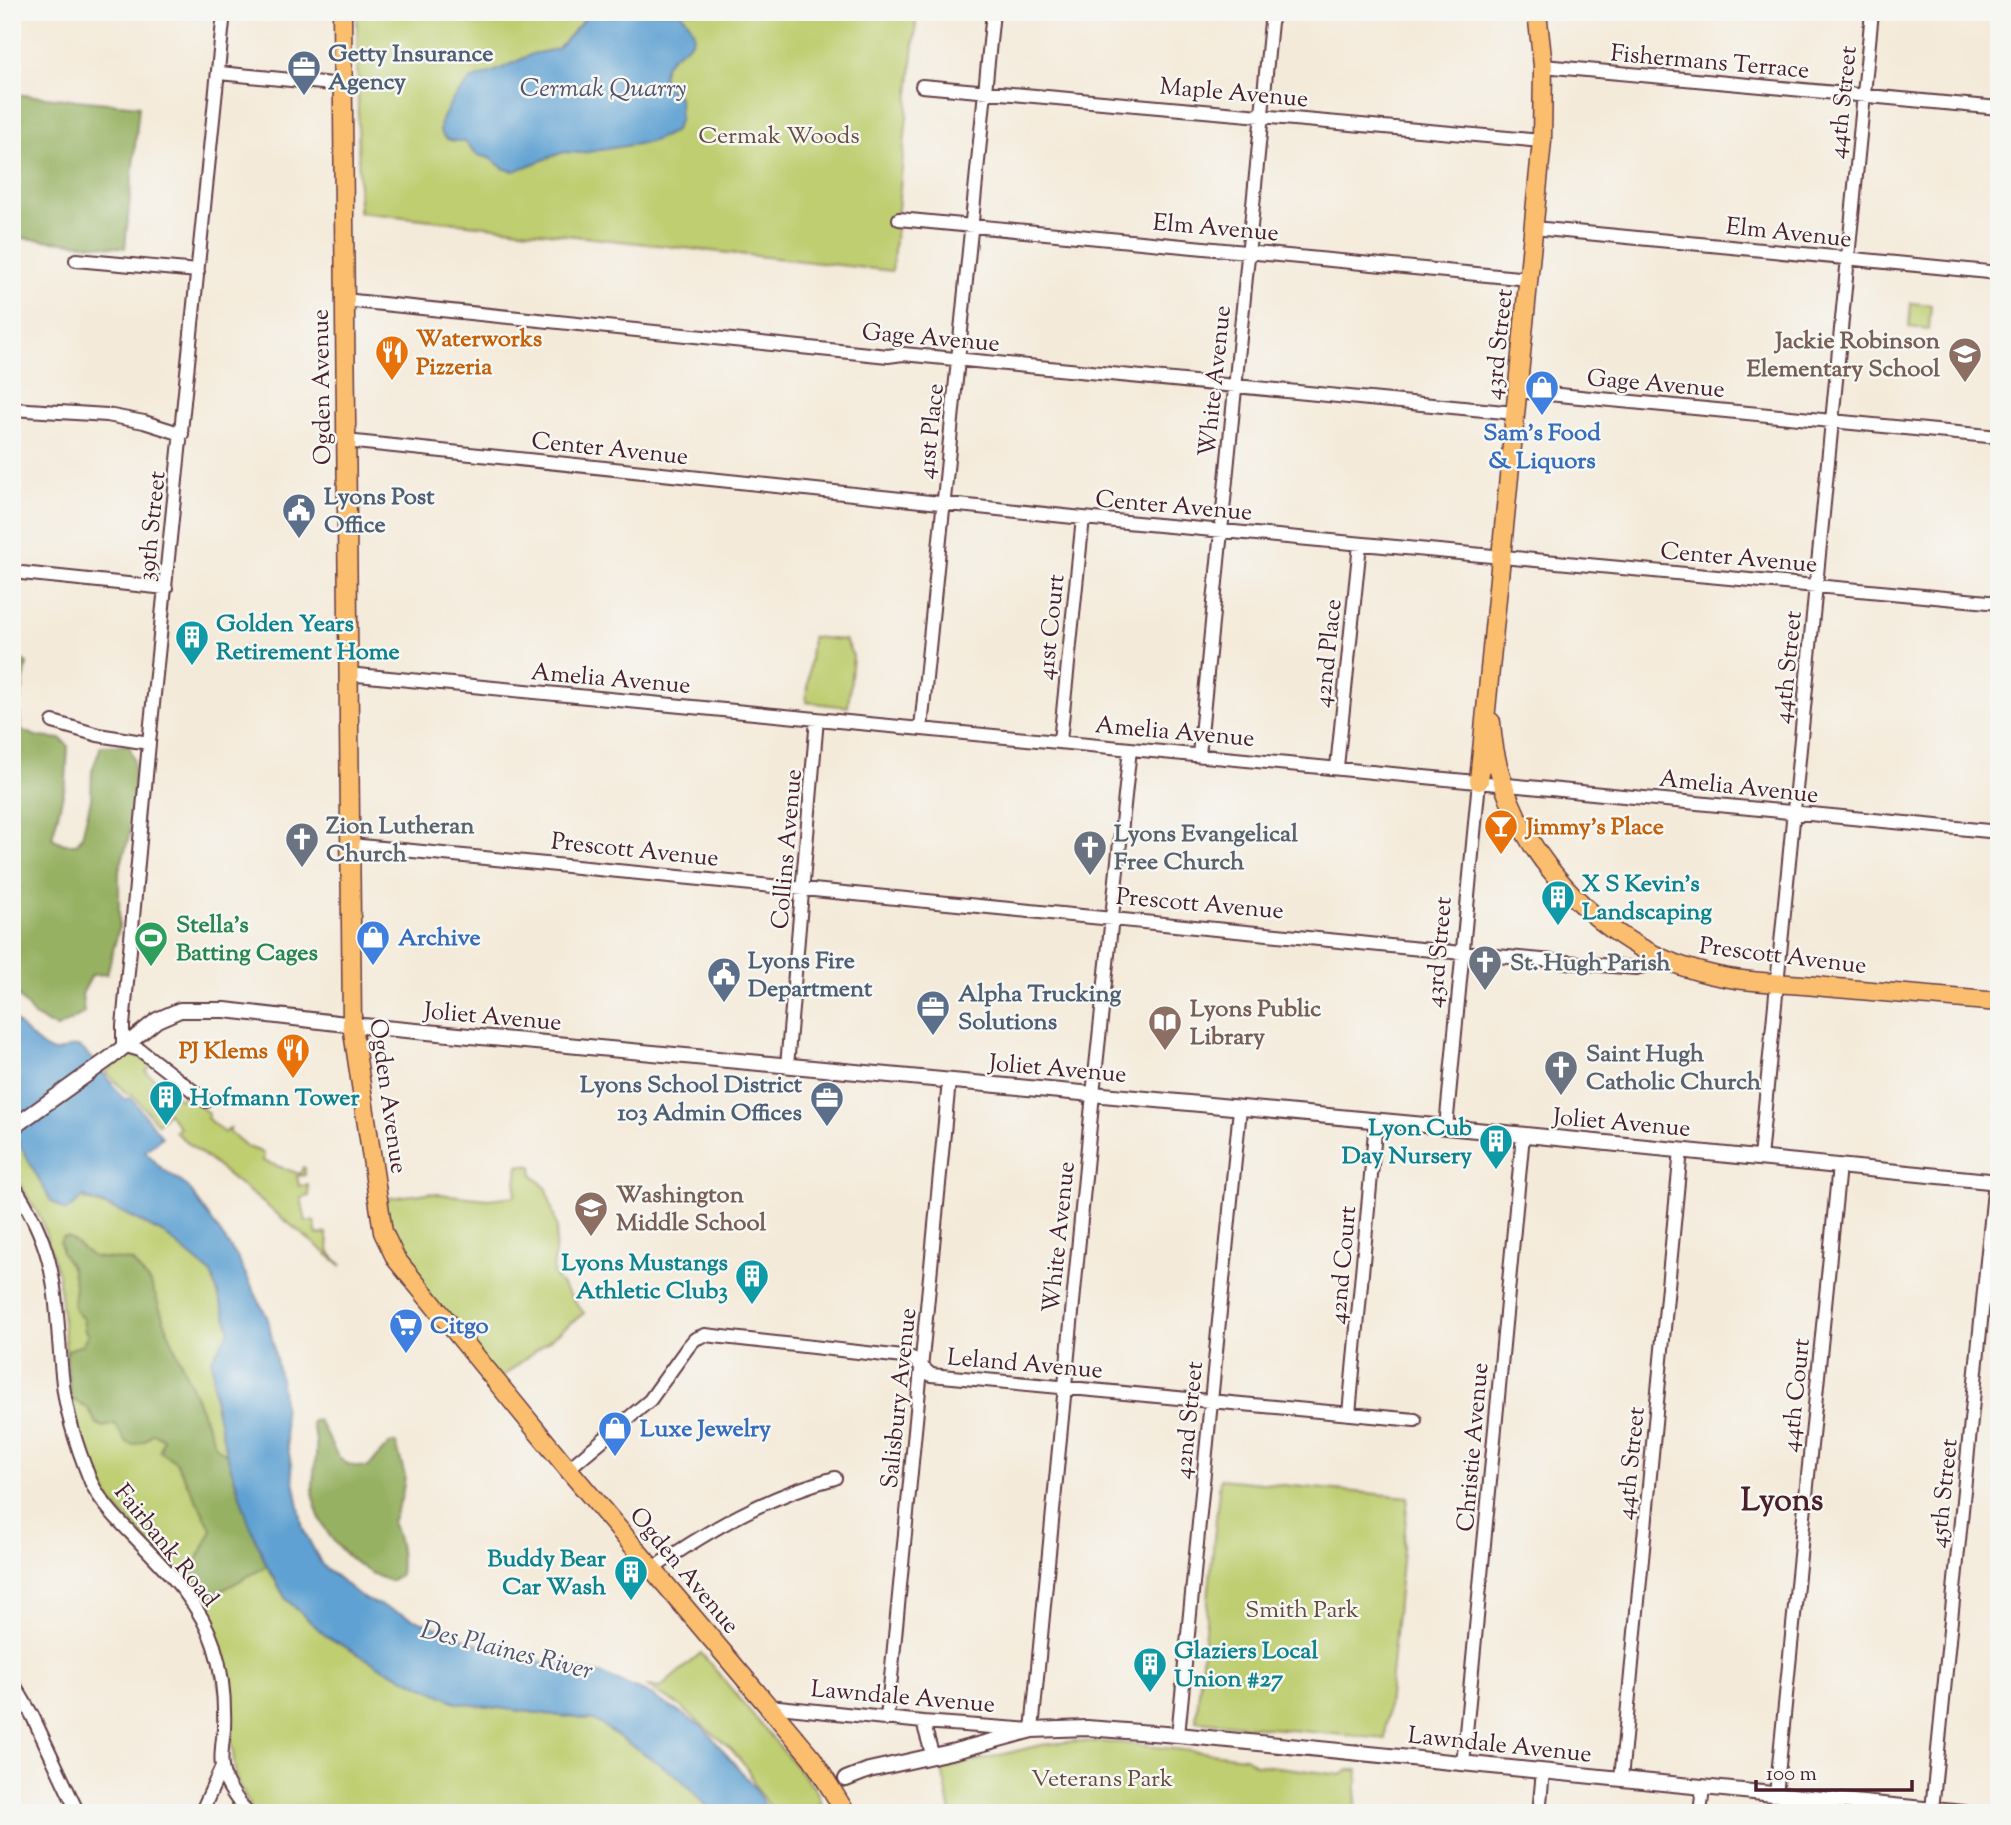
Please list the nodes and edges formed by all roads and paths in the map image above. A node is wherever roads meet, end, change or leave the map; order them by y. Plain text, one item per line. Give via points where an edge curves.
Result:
1 (225, 12) edge
2 (342, 12) edge
3 (993, 12) edge
4 (1272, 12) edge
5 (1537, 12) edge
6 (1872, 12) edge
7 (1543, 66) junction
8 (219, 73) junction
9 (343, 85) junction
10 (922, 86) dead end
11 (986, 92) junction
12 (1864, 97) junction
13 (1999, 108) edge
14 (1262, 116) junction
15 (1542, 141) junction
16 (899, 219) dead end
17 (971, 226) junction
18 (1534, 228) junction
19 (1249, 251) junction
20 (1848, 259) junction
21 (76, 260) dead end
22 (198, 271) junction
23 (1999, 272) edge
24 (1529, 279) junction
25 (344, 300) junction
26 (958, 360) junction
27 (1235, 385) junction
28 (1517, 391) junction
29 (12, 409) edge
30 (1515, 413) junction
31 (1832, 421) junction
32 (182, 434) junction
33 (1999, 437) edge
34 (346, 441) junction
35 (944, 504) junction
36 (1083, 518) junction
37 (1220, 530) junction
38 (1360, 544) junction
39 (1501, 556) junction
40 (12, 572) edge
41 (1816, 586) junction
42 (166, 589) junction
43 (1999, 603) edge
44 (347, 674) junction
45 (1489, 680) junction
46 (817, 719) junction
47 (52, 722) dead end
48 (921, 728) junction
49 (1060, 741) junction
50 (149, 743) junction
51 (1130, 749) junction
52 (1199, 755) junction
53 (1337, 767) junction
54 (1479, 781) junction
55 (1503, 784) junction
56 (1794, 812) junction
57 (1999, 832) edge
58 (351, 845) junction
59 (804, 890) junction
60 (1113, 920) junction
61 (1462, 953) junction
62 (1664, 960) junction
63 (1778, 983) junction
64 (1999, 1002) edge
65 (352, 1025) junction
66 (123, 1045) junction
67 (787, 1066) junction
68 (949, 1081) junction
69 (1093, 1094) junction
70 (206, 1101) dead end
71 (1240, 1109) junction
72 (1376, 1121) junction
73 (1446, 1127) junction
74 (12, 1128) edge
75 (1523, 1136) junction
76 (1681, 1150) junction
77 (1759, 1158) junction
78 (1839, 1167) junction
79 (1997, 1182) edge
80 (12, 1183) edge
81 (922, 1367) junction
82 (1064, 1388) junction
83 (1211, 1402) junction
84 (1349, 1414) junction
85 (1415, 1420) dead end
86 (568, 1469) junction
87 (835, 1478) dead end
88 (652, 1569) junction
89 (12, 1681) edge
90 (769, 1706) junction
91 (887, 1719) junction
92 (923, 1722) junction
93 (1032, 1730) junction
94 (1178, 1735) junction
95 (933, 1756) junction
96 (1463, 1763) junction
97 (222, 1767) junction
98 (1543, 1771) junction
99 (1621, 1779) junction
100 (839, 1783) junction
101 (1703, 1788) junction
102 (1776, 1795) junction
103 (1862, 1808) edge
104 (1932, 1810) junction
105 (78, 1813) edge
106 (201, 1813) edge
107 (247, 1813) edge
108 (846, 1813) edge
109 (1539, 1813) edge
110 (1700, 1813) edge
111 (1964, 1813) edge

1 - 8 street, 39th Street
2 - 9 main road, Ogden Avenue
3 - 11 street, 41st Place
4 - 14 street, White Avenue
5 - 7 main road, 43rd Street
6 - 12 street, 44th Street
7 - 12 street, Fishermans Terrace
7 - 15 main road, 43rd Street
8 - 9 street
8 - 22 street, 39th Street
9 - 25 main road, Ogden Avenue
10 - 11 street, Maple Avenue
11 - 14 street, Maple Avenue
11 - 17 street, 41st Place
12 - 13 street, Fishermans Terrace
12 - 20 street, 44th Street
14 - 15 street, Maple Avenue
14 - 19 street, White Avenue
15 - 18 main road, 43rd Street
16 - 17 street, Elm Avenue
17 - 19 street, Elm Avenue
17 - 26 street, 41st Place
18 - 20 street, Elm Avenue
18 - 24 main road, 43rd Street
19 - 24 street, Elm Avenue
19 - 27 street, White Avenue
20 - 23 street, Elm Avenue
20 - 31 street, 44th Street
21 - 22 street
22 - 32 street, 39th Street
24 - 28 main road, 43rd Street
25 - 26 street, Gage Avenue
25 - 34 main road, Ogden Avenue
26 - 27 street, Gage Avenue
26 - 35 street, 41st Place
27 - 30 street, Gage Avenue
27 - 37 street, White Avenue
28 - 30 main road, 43rd Street
28 - 31 street, Gage Avenue
29 - 32 street via 107,415
30 - 39 main road, 43rd Street
31 - 33 street, Gage Avenue
31 - 41 street, 44th Street
32 - 42 street, 39th Street
34 - 35 street, Center Avenue
34 - 44 main road, Ogden Avenue
35 - 36 street, Center Avenue
35 - 48 street, 41st Place
36 - 37 street, Center Avenue
36 - 49 street, 41st Court
37 - 38 street, Center Avenue
37 - 52 street, White Avenue
38 - 39 street, Center Avenue
38 - 53 street, 42nd Place
39 - 41 street, Center Avenue
39 - 45 main road, 43rd Street
40 - 42 street
41 - 43 street, Center Avenue
41 - 56 street, 44th Street
42 - 50 street, 39th Street
44 - 46 street, Amelia Avenue
44 - 58 main road, Ogden Avenue
45 - 54 main road
45 - 55 main road via 1492,731
46 - 48 street, Amelia Avenue
46 - 59 street, Collins Avenue
47 - 50 street via 98,736
48 - 49 street, Amelia Avenue
49 - 51 street, Amelia Avenue
50 - 66 street, 39th Street
51 - 52 street, Amelia Avenue
51 - 60 street, White Avenue
52 - 53 street, Amelia Avenue
53 - 54 street, Amelia Avenue
54 - 55 street, Amelia Avenue
54 - 61 street, 43rd Street
55 - 56 street, Amelia Avenue
55 - 62 main road via 1539,856 1571,895 1606,926
56 - 57 street, Amelia Avenue
56 - 63 street, 44th Street
58 - 59 street, Prescott Avenue
58 - 65 main road, Ogden Avenue
59 - 60 street, Prescott Avenue
59 - 67 street, Collins Avenue
60 - 61 street, Prescott Avenue
60 - 69 street, White Avenue
61 - 62 street, Prescott Avenue via 1636,968
61 - 73 street, 43rd Street
62 - 63 main road, Prescott Avenue via 1711,975
63 - 64 main road, Prescott Avenue
63 - 77 street, 44th Street
65 - 66 street, Joliet Avenue via 192,1009 170,1013
65 - 67 street, Joliet Avenue
65 - 86 main road, Ogden Avenue via 389,1248
66 - 70 street via 140,1050
66 - 74 street, Joliet Avenue
67 - 68 street, Joliet Avenue
68 - 69 street, Joliet Avenue
68 - 81 street, Salisbury Avenue
69 - 71 street, Joliet Avenue
69 - 82 street, White Avenue
71 - 72 street, Joliet Avenue
71 - 83 street, 42nd Street
72 - 73 street, Joliet Avenue
72 - 84 street, 42nd Court
73 - 75 street, Joliet Avenue
75 - 76 street, Joliet Avenue
75 - 96 street, Christie Avenue
76 - 77 street, Joliet Avenue
76 - 99 street, 44th Street
77 - 78 street, Joliet Avenue
78 - 79 street, Joliet Avenue
78 - 102 street, 44th Court
79 - 104 street, 45th Street
80 - 97 street, Fairbank Road via 41,1233 53,1273 62,1377 75,1442 93,1486 107,1508 185,1592 214,1644 223,1696
81 - 82 street, Leland Avenue via 931,1375
81 - 86 street, Leland Avenue via 912,1358 700,1337 650,1401
81 - 91 street, Salisbury Avenue
82 - 83 street, Leland Avenue
82 - 93 street, White Avenue
83 - 84 street, Leland Avenue
83 - 94 street, 42nd Street
84 - 85 street, Leland Avenue
86 - 88 main road, Ogden Avenue
87 - 88 street via 756,1506
88 - 90 main road, Ogden Avenue
89 - 105 street
90 - 91 street, Lawndale Avenue
90 - 100 main road, Ogden Avenue
91 - 92 street, Lawndale Avenue
92 - 93 street, Lawndale Avenue
92 - 95 street
93 - 94 street, Lawndale Avenue via 1087,1728
93 - 95 street, Lawndale Avenue
94 - 96 street, Lawndale Avenue
95 - 100 street, Lawndale Avenue via 869,1770
96 - 98 street, Lawndale Avenue
97 - 106 street
97 - 107 street, Fairbank Road
98 - 99 street, Lawndale Avenue
98 - 109 street
99 - 101 street, Lawndale Avenue
100 - 108 main road, Ogden Avenue
101 - 102 street, Lawndale Avenue
101 - 110 street
102 - 103 street, Lawndale Avenue
103 - 104 street, Lawndale Avenue
104 - 111 street, Lawndale Avenue

